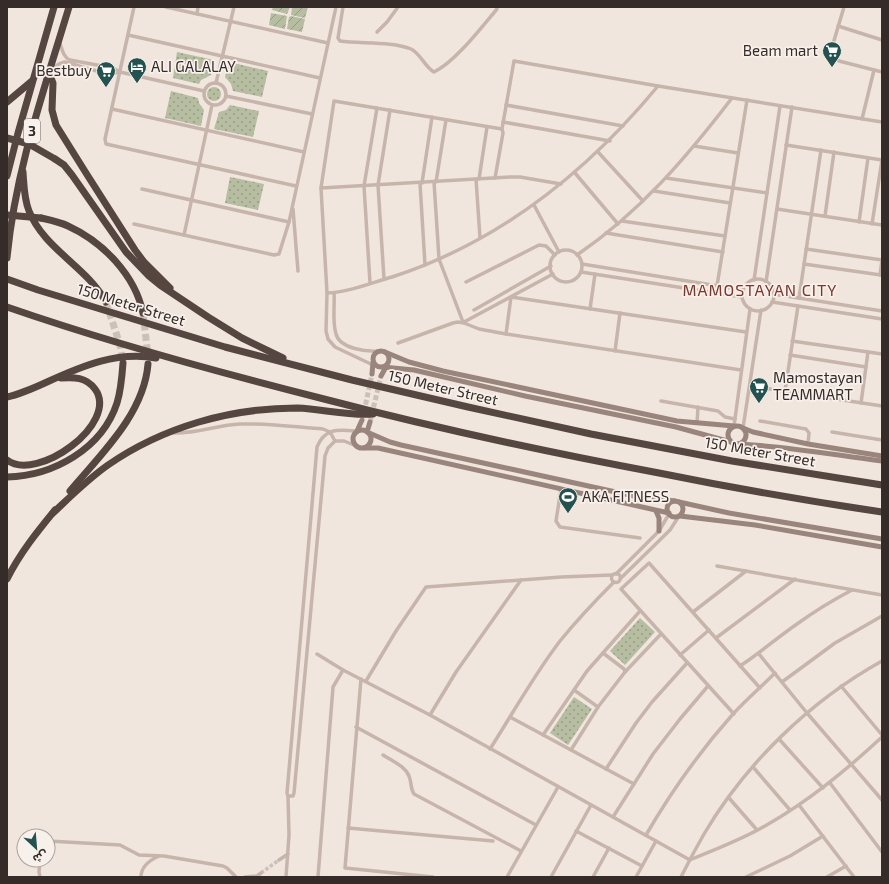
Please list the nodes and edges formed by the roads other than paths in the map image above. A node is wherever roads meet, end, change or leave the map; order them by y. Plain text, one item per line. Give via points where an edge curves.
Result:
1 (54, 7) edge
2 (69, 7) edge
3 (134, 7) edge
4 (166, 7) edge
5 (198, 7) edge
6 (234, 7) edge
7 (334, 7) edge
8 (343, 7) edge
9 (398, 7) edge
10 (844, 7) edge
11 (497, 10) dead end
12 (197, 14) junction
13 (231, 22) junction
14 (838, 26) junction
15 (377, 32) dead end
16 (128, 35) junction
17 (59, 39) junction
18 (882, 40) edge
19 (328, 43) junction
20 (224, 56) junction
21 (874, 70) junction
22 (50, 72) junction
23 (120, 72) junction
24 (882, 72) edge
25 (320, 78) junction
26 (32, 81) junction
27 (216, 83) junction
28 (658, 86) junction
29 (204, 91) junction
30 (226, 96) junction
31 (732, 98) junction
32 (747, 100) junction
33 (7, 102) edge
34 (212, 105) junction
35 (506, 105) junction
36 (780, 106) junction
37 (792, 107) junction
38 (377, 108) junction
39 (112, 109) junction
40 (390, 110) junction
41 (312, 114) junction
42 (432, 118) junction
43 (862, 119) junction
44 (446, 120) junction
45 (503, 122) junction
46 (882, 122) edge
47 (624, 126) junction
48 (487, 127) junction
49 (502, 129) junction
50 (207, 130) junction
51 (7, 138) edge
52 (610, 141) junction
53 (786, 145) junction
54 (694, 146) junction
55 (821, 150) junction
56 (304, 152) junction
57 (598, 152) junction
58 (834, 152) junction
59 (738, 154) junction
60 (868, 158) junction
61 (882, 160) edge
62 (22, 165) junction
63 (199, 165) junction
64 (575, 172) junction
65 (7, 176) edge
66 (495, 178) junction
67 (666, 178) junction
68 (478, 179) junction
69 (435, 182) junction
70 (421, 183) junction
71 (561, 184) junction
72 (378, 185) junction
73 (296, 186) junction
74 (364, 186) junction
75 (321, 188) junction
76 (733, 188) junction
77 (142, 189) dead end
78 (654, 191) junction
79 (767, 193) junction
80 (192, 200) junction
81 (643, 201) junction
82 (293, 203) junction
83 (730, 203) junction
84 (534, 205) junction
85 (777, 209) junction
86 (812, 214) junction
87 (7, 215) edge
88 (825, 216) junction
89 (289, 222) junction
90 (620, 222) junction
91 (859, 222) junction
92 (134, 224) dead end
93 (872, 224) junction
94 (882, 225) edge
95 (606, 233) junction
96 (184, 235) junction
97 (725, 236) junction
98 (480, 238) junction
99 (806, 249) junction
100 (559, 252) junction
101 (723, 252) junction
102 (555, 255) junction
103 (577, 255) junction
104 (7, 258) edge
105 (439, 259) junction
106 (582, 264) junction
107 (804, 264) junction
108 (426, 265) junction
109 (551, 266) junction
110 (298, 271) dead end
111 (581, 272) junction
112 (553, 274) junction
113 (595, 274) junction
114 (881, 276) edge
115 (7, 278) edge
116 (384, 279) junction
117 (754, 280) junction
118 (466, 282) dead end
119 (766, 282) junction
120 (370, 283) junction
121 (717, 286) junction
122 (743, 290) junction
123 (327, 293) junction
124 (334, 293) junction
125 (773, 294) junction
126 (179, 297) junction
127 (511, 297) junction
128 (742, 297) junction
129 (799, 298) junction
130 (106, 302) tunnel mouth
131 (772, 302) junction
132 (798, 306) junction
133 (7, 307) edge
134 (590, 309) junction
135 (750, 309) junction
136 (474, 310) dead end
137 (762, 310) junction
138 (880, 311) edge
139 (143, 313) tunnel mouth
140 (620, 313) junction
141 (876, 318) junction
142 (882, 318) edge
143 (464, 322) junction
144 (746, 332) junction
145 (506, 334) junction
146 (792, 341) junction
147 (398, 343) dead end
148 (383, 351) junction
149 (615, 351) junction
150 (868, 352) junction
151 (882, 354) edge
152 (790, 355) junction
153 (122, 363) tunnel mouth
154 (148, 364) tunnel mouth
155 (188, 364) junction
156 (374, 364) junction
157 (296, 365) junction
158 (385, 367) junction
159 (866, 367) junction
160 (741, 370) junction
161 (372, 374) tunnel mouth
162 (381, 376) tunnel mouth
163 (53, 379) junction
164 (750, 386) junction
165 (785, 391) junction
166 (7, 397) edge
167 (661, 401) dead end
168 (861, 402) junction
169 (882, 406) edge
170 (698, 407) junction
171 (377, 413) junction
172 (735, 419) junction
173 (362, 420) dead end
174 (760, 421) dead end
175 (370, 422) tunnel mouth
176 (697, 423) junction
177 (734, 426) junction
178 (743, 428) junction
179 (358, 431) junction
180 (168, 432) junction
181 (330, 432) junction
182 (367, 432) junction
183 (832, 432) dead end
184 (882, 440) edge
185 (335, 441) junction
186 (731, 442) junction
187 (738, 444) junction
188 (808, 444) junction
189 (354, 445) junction
190 (364, 448) junction
191 (882, 456) edge
192 (7, 460) edge
193 (882, 462) edge
194 (7, 477) edge
195 (882, 485) edge
196 (561, 489) junction
197 (677, 501) junction
198 (656, 511) junction
199 (882, 512) edge
200 (53, 513) junction
201 (669, 513) junction
202 (679, 516) junction
203 (659, 531) junction
204 (640, 538) dead end
205 (882, 539) edge
206 (882, 547) edge
207 (717, 566) dead end
208 (746, 571) junction
209 (614, 574) junction
210 (7, 578) edge
211 (620, 579) junction
212 (795, 579) junction
213 (521, 580) junction
214 (614, 582) junction
215 (852, 590) junction
216 (882, 595) edge
217 (640, 611) junction
218 (693, 612) junction
219 (882, 616) edge
220 (709, 630) junction
221 (661, 634) junction
222 (716, 638) junction
223 (300, 647) junction
224 (308, 649) junction
225 (603, 652) junction
226 (318, 654) dead end
227 (759, 654) junction
228 (680, 655) junction
229 (882, 661) edge
230 (687, 663) junction
231 (740, 666) junction
232 (343, 670) junction
233 (625, 672) junction
234 (775, 674) junction
235 (361, 679) junction
236 (366, 681) junction
237 (782, 682) junction
238 (708, 686) junction
239 (841, 686) junction
240 (760, 688) junction
241 (574, 690) junction
242 (598, 707) junction
243 (807, 713) junction
244 (734, 714) junction
245 (430, 715) junction
246 (510, 717) junction
247 (356, 727) junction
248 (543, 735) junction
249 (882, 736) edge
250 (779, 740) junction
251 (292, 741) junction
252 (299, 742) junction
253 (490, 749) junction
254 (571, 750) junction
255 (383, 755) dead end
256 (852, 765) junction
257 (753, 767) junction
258 (606, 769) junction
259 (830, 783) junction
260 (634, 784) junction
261 (558, 787) junction
262 (823, 788) junction
263 (288, 796) junction
264 (729, 798) junction
265 (882, 800) edge
266 (591, 805) junction
267 (799, 805) junction
268 (790, 810) junction
269 (613, 817) junction
270 (536, 825) junction
271 (348, 828) junction
272 (757, 830) junction
273 (576, 831) junction
274 (646, 835) junction
275 (823, 836) junction
276 (56, 841) edge
277 (493, 841) dead end
278 (656, 841) junction
279 (609, 848) junction
280 (521, 851) junction
281 (882, 852) edge
282 (288, 854) junction
283 (160, 856) junction
284 (279, 860) tunnel mouth
285 (690, 860) junction
286 (642, 866) junction
287 (846, 866) junction
288 (261, 873) dead end
289 (392, 875) edge
290 (257, 876) edge
291 (140, 877) edge
292 (236, 877) edge
293 (245, 877) edge
294 (286, 877) edge
295 (318, 877) edge
296 (433, 877) edge
297 (507, 877) edge
298 (551, 877) edge
299 (593, 877) edge
300 (636, 877) edge
301 (681, 877) edge
302 (746, 877) edge
303 (827, 877) edge
304 (854, 877) edge

1 - 26 highway, 3
2 - 17 highway, 3
3 - 16 street
4 - 12 street
5 - 12 street
6 - 13 street
7 - 19 street
8 - 11 street via 338,38 340,41 412,49 434,72 443,68
9 - 15 street
10 - 14 street
12 - 13 street
13 - 19 street
13 - 20 street
14 - 18 street
14 - 21 street via 830,54 839,61
16 - 20 street
16 - 23 street
17 - 22 highway, 3
17 - 23 street via 67,59 113,68
19 - 25 street
20 - 25 street
20 - 27 street
21 - 24 street
21 - 43 street
22 - 23 street via 65,62 115,74
22 - 62 highway, 3
22 - 126 highway via 52,110 56,125 135,250
23 - 29 street
23 - 39 street
25 - 41 street
26 - 33 highway
26 - 65 highway, 3
27 - 29 street via 207,85
27 - 30 street via 223,86
28 - 31 street
28 - 35 street via 514,61
28 - 47 street
29 - 34 street via 205,100
30 - 34 street via 220,104
30 - 41 street
31 - 32 street
31 - 54 street
32 - 36 street
32 - 59 street
34 - 50 street
35 - 45 street
35 - 47 street
36 - 37 street
36 - 79 street
37 - 43 street
37 - 53 street
38 - 40 street
38 - 74 street
38 - 75 street via 334,101
39 - 50 street
39 - 63 street via 105,140 108,145
40 - 42 street
40 - 72 street
41 - 56 street
42 - 44 street
42 - 70 street
43 - 46 street
44 - 48 street
44 - 69 street
45 - 49 street
45 - 52 street
47 - 52 street
48 - 49 street
48 - 68 street
49 - 66 street
50 - 56 street
50 - 63 street
51 - 126 highway, bridge via 29,144 55,159 72,175 136,263 160,285
52 - 57 street
53 - 55 street
53 - 85 street
54 - 59 street
54 - 67 street
55 - 58 street
55 - 86 street
56 - 73 street
57 - 64 street
57 - 81 street
58 - 60 street
58 - 88 street
59 - 76 street
60 - 61 street
60 - 91 street
61 - 93 street
62 - 104 highway, 3
62 - 130 highway via 26,198 34,221 94,285
63 - 73 street
63 - 80 street
64 - 71 street
64 - 90 street
66 - 68 street
66 - 71 street via 520,177
67 - 76 street
67 - 78 street
68 - 69 street
68 - 98 street
69 - 70 street
69 - 105 street
70 - 72 street
70 - 108 street
71 - 84 street
72 - 74 street
72 - 116 street
73 - 82 street
74 - 75 street
74 - 120 street
75 - 123 street
76 - 79 street
76 - 83 street
77 - 80 street
78 - 81 street
78 - 83 street
79 - 117 street
80 - 89 street
80 - 96 street
81 - 90 street
82 - 89 street
82 - 110 street
83 - 97 street
84 - 98 street
84 - 100 street
85 - 86 street
85 - 119 street
86 - 88 street
86 - 99 street
87 - 139 highway, bridge via 41,218 63,224 106,251 128,278
88 - 91 street
89 - 96 street via 281,252 276,255
90 - 95 street
90 - 97 street
91 - 93 street
92 - 96 street
93 - 94 street
95 - 101 street
95 - 103 street
97 - 101 street
98 - 105 street
99 - 107 street
99 - 114 street via 882,260
100 - 102 street
100 - 103 street via 569,251
101 - 121 street
102 - 109 street
102 - 118 street via 546,246 539,245
103 - 106 street
105 - 108 street
105 - 143 street
106 - 111 street
106 - 121 street
107 - 114 street
107 - 129 street
108 - 116 street
109 - 112 street
109 - 136 street
111 - 112 street via 576,279 569,282 559,280
111 - 113 street
112 - 127 street
113 - 128 street
113 - 134 street
115 - 157 highway, 150 Meter Street via 38,290 225,347
116 - 120 street
117 - 119 street
117 - 122 street
119 - 125 street
120 - 124 street
121 - 122 street
122 - 128 street
123 - 124 street
123 - 156 street via 326,331 330,341 338,348
124 - 148 street via 335,330 338,338 356,349
125 - 129 street
125 - 131 street
126 - 157 highway via 242,338
127 - 134 street
127 - 143 street
127 - 145 street
128 - 135 street
129 - 138 street
131 - 132 street
131 - 137 street
132 - 141 street
132 - 146 street
133 - 155 highway
134 - 140 street
135 - 137 street
135 - 144 street
137 - 164 street
138 - 141 street
140 - 144 street
140 - 149 street
141 - 142 street
143 - 145 street via 479,329
143 - 147 street via 453,323
144 - 160 street
145 - 149 street
146 - 150 street
146 - 152 street
148 - 156 street via 377,351 373,356
148 - 158 street via 389,358
148 - 176 street via 409,362 443,371
149 - 160 street
150 - 151 street
150 - 159 street
152 - 159 street
152 - 165 street
153 - 194 highway via 121,386 116,404 109,419 94,439 75,456 53,468 28,476
154 - 200 highway via 142,392 129,418
155 - 163 highway via 143,356 118,357 95,362
155 - 171 highway
156 - 158 street
156 - 161 street
157 - 195 highway, 150 Meter Street via 591,434 766,467
158 - 162 street
158 - 186 street via 414,370 676,427
159 - 168 street
160 - 172 street
163 - 166 highway
163 - 192 highway via 77,378 92,386 99,397 100,405 95,420 81,438 52,458 27,466
164 - 165 street
164 - 178 street
165 - 168 street
167 - 170 street
168 - 169 street
170 - 172 street
170 - 176 street
171 - 180 highway via 358,415 299,408 263,410 230,414
171 - 199 highway via 627,467
172 - 177 street
173 - 179 street
174 - 188 street via 806,429 809,433
175 - 182 street
176 - 177 street
177 - 178 street
177 - 186 street via 728,432
178 - 187 street via 746,436
178 - 188 street
179 - 181 street
179 - 182 street
179 - 189 street via 352,437
180 - 181 street via 192,433 253,424 323,429
180 - 200 highway via 107,466
181 - 185 street
181 - 223 street via 322,438 316,452
182 - 190 street via 371,442
182 - 197 street via 402,445 634,496
183 - 184 street
185 - 189 street
185 - 224 street via 324,456
186 - 187 street
187 - 193 street
188 - 191 street
189 - 190 street via 357,448
190 - 196 street via 378,448
196 - 198 street
196 - 204 street via 556,521 560,527
197 - 201 street via 669,504
197 - 202 street via 683,507 683,512
197 - 205 street via 729,513
198 - 201 street
198 - 203 street via 660,521
200 - 210 highway via 39,529
201 - 202 street via 672,516
201 - 203 street
202 - 206 street via 755,525
202 - 211 street via 670,530
203 - 209 street
207 - 208 street
208 - 212 street
208 - 218 street
209 - 211 street via 619,575
209 - 213 street
209 - 214 street via 611,579
211 - 214 street
212 - 215 street
212 - 222 street
213 - 236 street via 426,587
213 - 245 street via 456,672
214 - 246 street via 559,642
215 - 216 street
215 - 227 street via 796,624
217 - 218 street via 621,589 649,563
217 - 221 street
217 - 225 street
218 - 220 street
219 - 237 street via 835,643
220 - 222 street
220 - 228 street
221 - 228 street
221 - 233 street
222 - 231 street
223 - 224 street
223 - 251 street
224 - 252 street
225 - 233 street
225 - 241 street
226 - 232 street
227 - 231 street
227 - 234 street
228 - 230 street
229 - 239 street
230 - 238 street
230 - 258 street via 652,702
231 - 240 street
232 - 235 street
232 - 295 street via 333,687
233 - 242 street
234 - 237 street
234 - 240 street
235 - 236 street
235 - 247 street
236 - 245 street
237 - 243 street
238 - 244 street
238 - 260 street via 653,754
239 - 243 street
239 - 249 street
240 - 244 street
241 - 242 street
241 - 248 street
242 - 254 street
243 - 250 street
243 - 256 street
244 - 274 street via 688,770
245 - 253 street
246 - 248 street
246 - 253 street
247 - 270 street
247 - 271 street
248 - 254 street
249 - 256 street
250 - 257 street
250 - 262 street
251 - 252 street
251 - 263 street
252 - 263 street via 294,793 293,796
253 - 261 street
254 - 258 street
255 - 280 street via 403,767 411,781 414,794
256 - 259 street
256 - 265 street
257 - 264 street
257 - 268 street
258 - 260 street
259 - 262 street
259 - 281 street
260 - 269 street
261 - 266 street
261 - 270 street
262 - 267 street
263 - 282 street
264 - 272 street
264 - 285 street
266 - 269 street
266 - 273 street
267 - 268 street
267 - 275 street
268 - 272 street
269 - 274 street
270 - 280 street
271 - 277 street
271 - 289 street via 345,868
272 - 285 street
273 - 279 street
273 - 298 street
274 - 278 street
275 - 287 street
275 - 302 street via 790,856
276 - 283 street via 120,845 139,856
278 - 285 street
278 - 286 street
279 - 286 street
279 - 299 street
280 - 297 street
282 - 284 street
282 - 294 street
283 - 291 street via 144,865
283 - 292 street via 222,866
285 - 301 street
286 - 300 street
287 - 303 street
287 - 304 street
288 - 290 street
289 - 296 street
290 - 293 street

